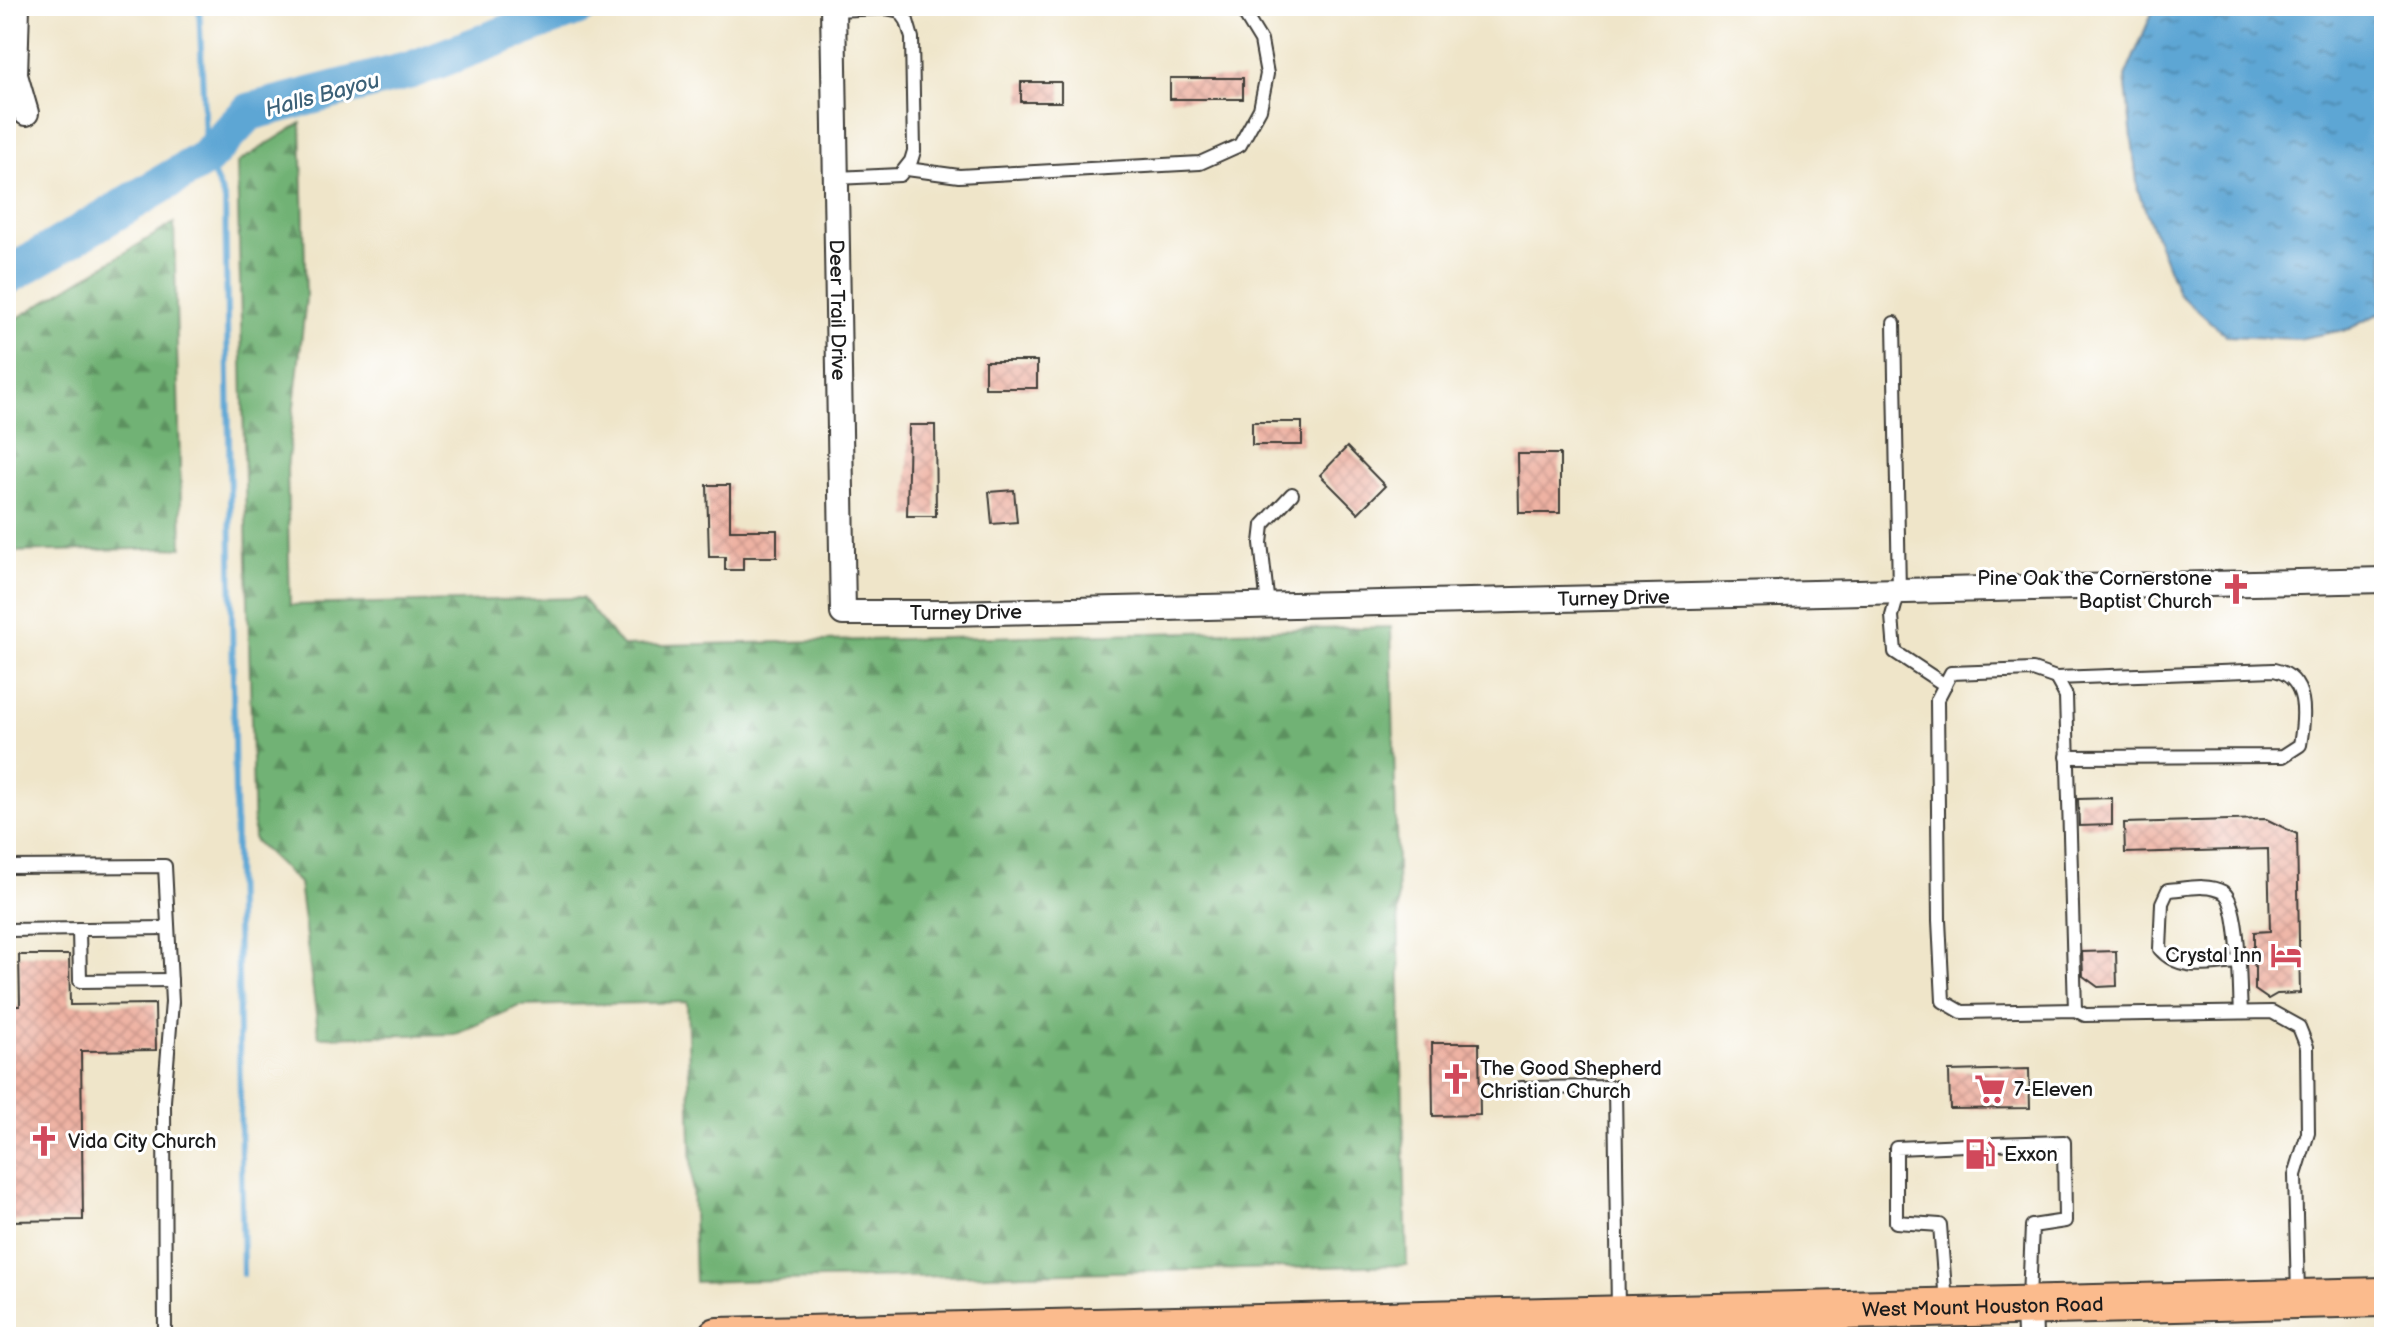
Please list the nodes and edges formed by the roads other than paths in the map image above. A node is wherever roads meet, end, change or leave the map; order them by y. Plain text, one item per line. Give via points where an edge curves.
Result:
1 (17, 6) edge
2 (942, 6) edge
3 (1235, 6) edge
4 (833, 8) edge
5 (900, 11) junction
6 (26, 113) dead end
7 (907, 169) junction
8 (836, 178) junction
9 (1894, 323) dead end
10 (1292, 494) dead end
11 (2384, 580) edge
12 (1899, 591) junction
13 (1268, 606) junction
14 (843, 613) joint
15 (2056, 678) junction
16 (1945, 685) junction
17 (2067, 757) junction
18 (6, 867) edge
19 (168, 928) junction
20 (79, 929) junction
21 (6, 930) edge
22 (2238, 962) junction
23 (171, 980) junction
24 (2075, 1010) junction
25 (2241, 1012) junction
26 (1521, 1088) dead end
27 (1994, 1144) dead end
28 (1966, 1145) dead end
29 (2384, 1297) edge
30 (2298, 1298) junction
31 (1946, 1306) junction
32 (1619, 1314) junction
33 (2029, 1320) edge
34 (844, 1336) edge
35 (165, 1337) edge
36 (717, 1337) edge

1 - 6 street via 15,75
2 - 5 lane
3 - 7 lane via 1261,41 1267,74 1260,109 1240,145 1200,163 959,176
4 - 5 lane
4 - 8 street, Deer Trail Drive
5 - 7 lane via 912,38 914,151
7 - 8 lane via 900,175
8 - 14 street, Deer Trail Drive
9 - 12 lane
10 - 13 lane via 1263,525
11 - 12 street, Turney Drive
12 - 13 street, Turney Drive
12 - 16 lane via 1892,616 1895,652
13 - 14 street, Turney Drive
15 - 16 lane via 2033,670 1951,673
15 - 17 lane via 2066,696
15 - 17 lane via 2274,670 2285,672 2303,697 2300,745 2283,756
16 - 24 lane via 1937,700 1943,1001 1962,1012
17 - 24 lane
18 - 19 lane via 165,866
19 - 20 lane
19 - 23 lane
20 - 21 lane
20 - 23 lane via 80,981
22 - 22 lane via 2234,910 2226,894 2210,887 2168,890 2162,903 2160,949 2169,960 2183,965
22 - 25 lane
23 - 35 lane via 164,1101
24 - 25 lane via 2085,1015
25 - 30 lane via 2272,1012 2299,1027 2307,1047 2308,1133 2295,1175
26 - 32 lane via 1615,1087
27 - 33 lane via 2064,1142 2065,1221 2032,1226
28 - 31 lane via 1896,1148 1896,1222 1940,1225
29 - 30 main road, West Mount Houston Road
30 - 33 main road, West Mount Houston Road
31 - 32 main road, West Mount Houston Road
31 - 33 main road, West Mount Houston Road
32 - 34 main road, West Mount Houston Road
34 - 36 main road, West Mount Houston Road

